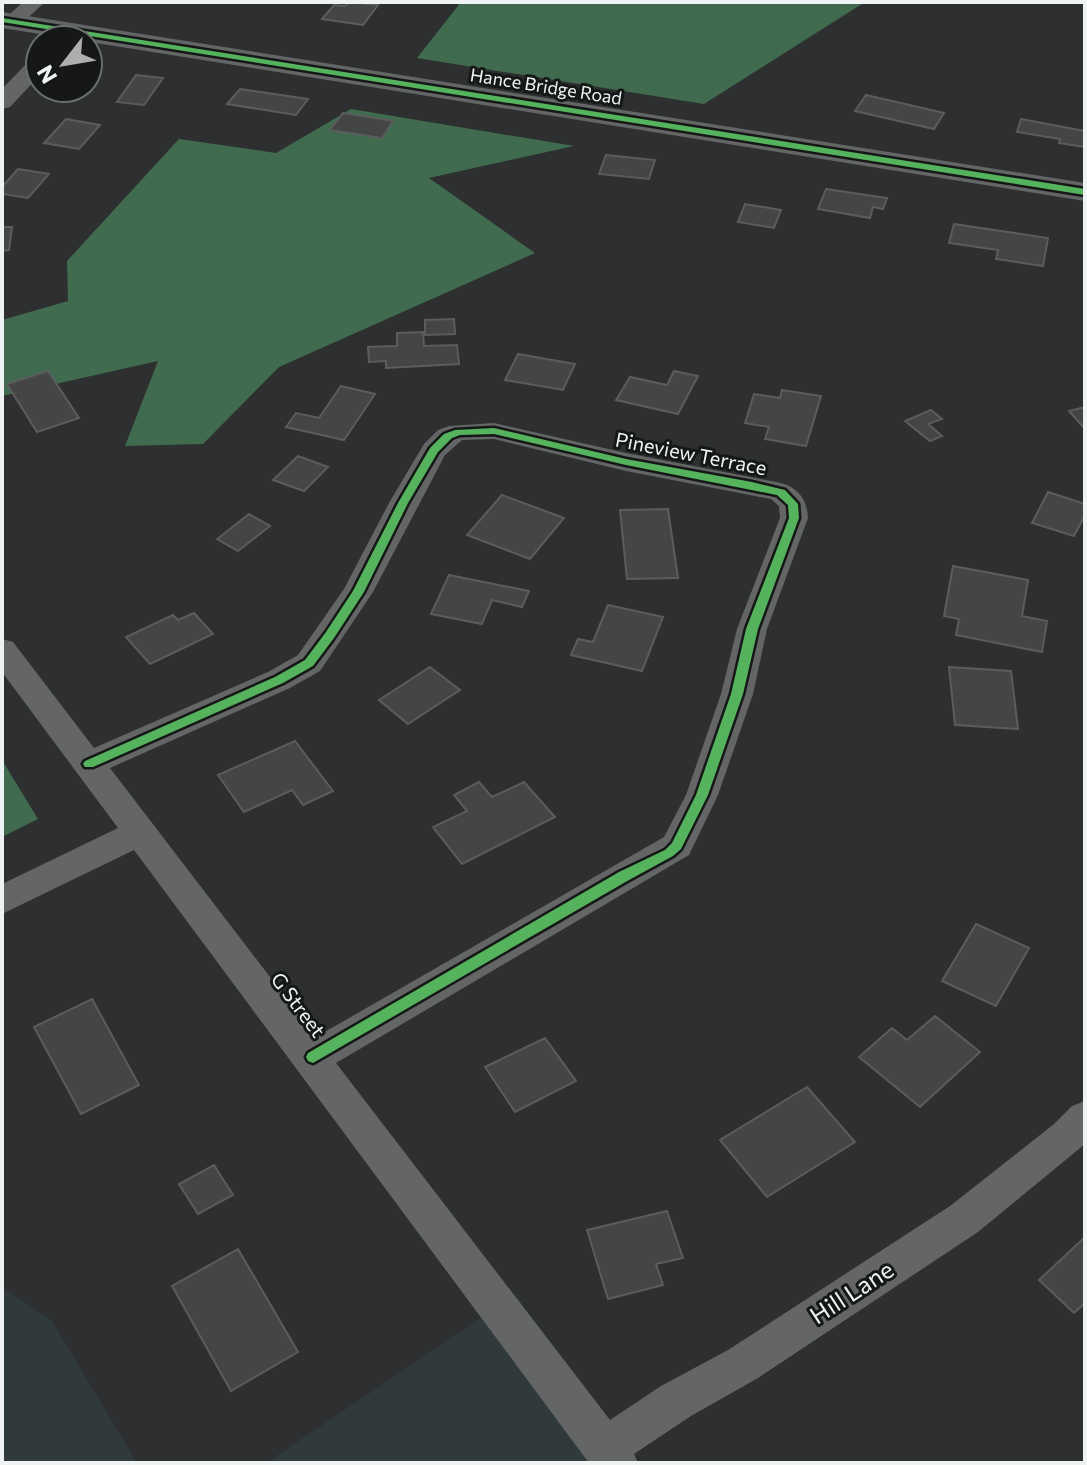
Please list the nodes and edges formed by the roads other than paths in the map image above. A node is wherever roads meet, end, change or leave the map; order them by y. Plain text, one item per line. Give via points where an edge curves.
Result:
1 (35, 2) edge
2 (7, 21) edge
3 (104, 41) edge
4 (24, 79) edge
5 (2, 102) edge
6 (1085, 192) edge
7 (2, 650) edge
8 (89, 764) junction
9 (141, 832) junction
10 (2, 900) edge
11 (313, 1057) junction
12 (1085, 1118) edge
13 (610, 1456) edge

1 - 2 street
3 - 6 street, Hance Bridge Road
4 - 5 street
7 - 8 street, G Street
8 - 9 street, G Street
8 - 11 street, Pineview Terrace via 309,663 358,592 403,503 448,436 494,431 781,492 793,504 791,530 752,629 732,708 702,795 677,846
9 - 10 street
9 - 11 street, G Street
11 - 13 street, G Street
12 - 13 street, Hill Lane via 964,1219 743,1364 676,1401

